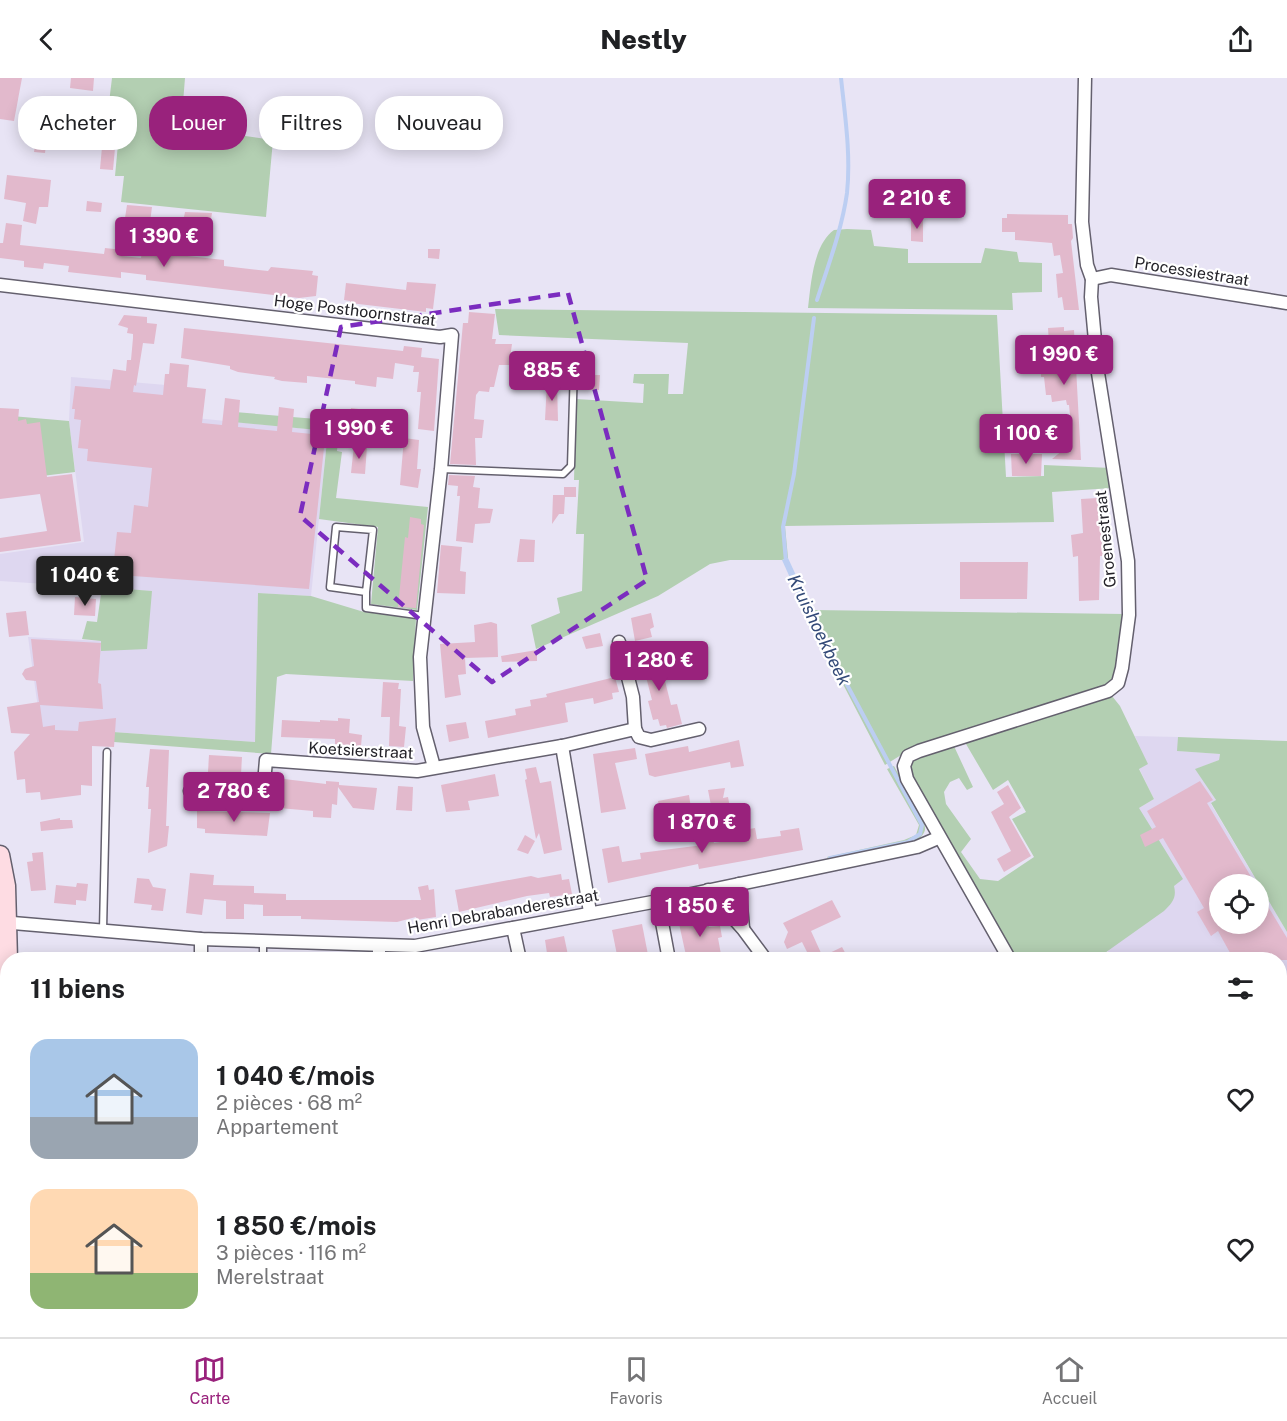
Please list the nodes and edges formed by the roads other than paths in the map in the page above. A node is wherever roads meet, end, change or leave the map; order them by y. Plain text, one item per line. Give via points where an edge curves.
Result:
1 (1085, 78) edge
2 (1092, 279) junction
3 (0, 285) edge
4 (1287, 303) edge
5 (574, 367) dead end
6 (441, 468) junction
7 (366, 592) junction
8 (424, 616) junction
9 (620, 642) dead end
10 (635, 729) junction
11 (699, 729) dead end
12 (562, 746) junction
13 (107, 752) dead end
14 (434, 767) junction
15 (190, 791) dead end
16 (938, 838) junction
17 (0, 855) edge
18 (739, 884) junction
19 (708, 890) junction
20 (658, 901) junction
21 (591, 912) junction
22 (4, 923) edge
23 (513, 928) junction
24 (743, 929) junction
25 (103, 931) junction
26 (201, 939) junction
27 (263, 942) junction
28 (379, 946) junction
29 (7, 952) edge
30 (201, 952) edge
31 (263, 952) edge
32 (379, 952) edge
33 (518, 952) edge
34 (668, 952) edge
35 (760, 952) edge
36 (1005, 952) edge

1 - 2 street, Groenestraat via 1082,222
2 - 4 street, Processiestraat via 1112,275
2 - 16 street, Groenestraat via 1098,373 1128,561 1128,615 1118,683 1108,691 908,756 904,766 907,779
3 - 6 street, Hoge Posthoornstraat via 440,337 452,335
5 - 6 lane via 571,466 563,474
6 - 8 street, Hoge Posthoornstraat
7 - 7 lane via 330,587 336,526 373,530
7 - 8 lane via 366,608
8 - 14 street, Hoge Posthoornstraat via 420,657 423,727
9 - 10 street via 633,697
10 - 11 street via 639,737 651,740
10 - 12 street, Koetsierstraat
12 - 14 street, Koetsierstraat
12 - 21 street
13 - 25 lane
14 - 15 street, Koetsierstraat via 417,771 266,760 263,795
16 - 18 street, Henri Debrabanderestraat via 917,847
16 - 36 street, Groenestraat
17 - 22 main road via 6,886
18 - 19 street, Henri Debrabanderestraat
18 - 24 street
19 - 20 street, Henri Debrabanderestraat
19 - 24 street
20 - 21 street, Henri Debrabanderestraat
20 - 34 street
21 - 23 street, Henri Debrabanderestraat
22 - 25 street, Henri Debrabanderestraat
22 - 29 main road
23 - 28 street, Henri Debrabanderestraat via 415,946
23 - 33 street
24 - 35 street
25 - 26 street, Henri Debrabanderestraat
26 - 27 street, Henri Debrabanderestraat
26 - 30 street
27 - 28 street, Henri Debrabanderestraat
27 - 31 lane
28 - 32 street

